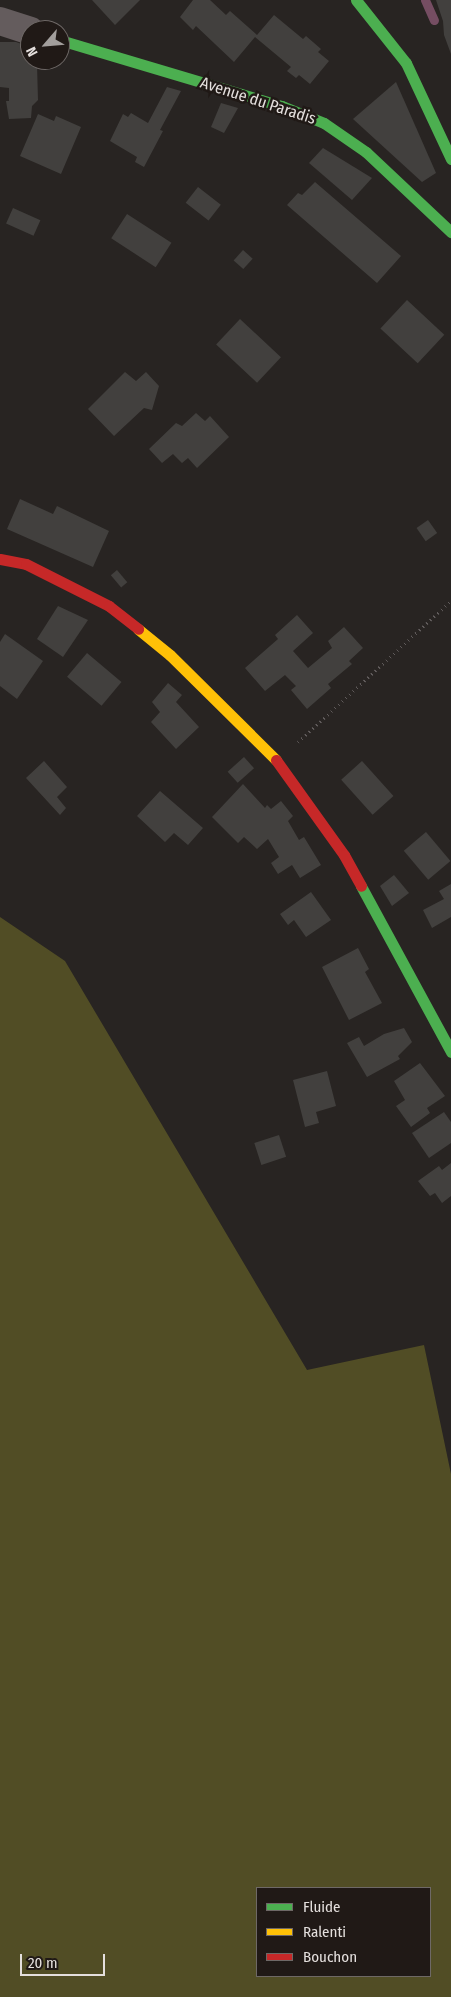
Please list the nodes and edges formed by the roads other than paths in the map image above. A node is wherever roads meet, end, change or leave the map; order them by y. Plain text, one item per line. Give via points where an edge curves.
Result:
1 (356, 0) edge
2 (0, 21) edge
3 (20, 28) edge
4 (70, 43) edge
5 (451, 159) edge
6 (451, 232) edge
7 (0, 559) edge
8 (451, 1052) edge

1 - 5 street via 406,63
2 - 3 street
4 - 6 street, Avenue du Paradis via 282,106 324,123 366,152
7 - 8 street via 26,564 109,606 170,655 277,761 344,855

